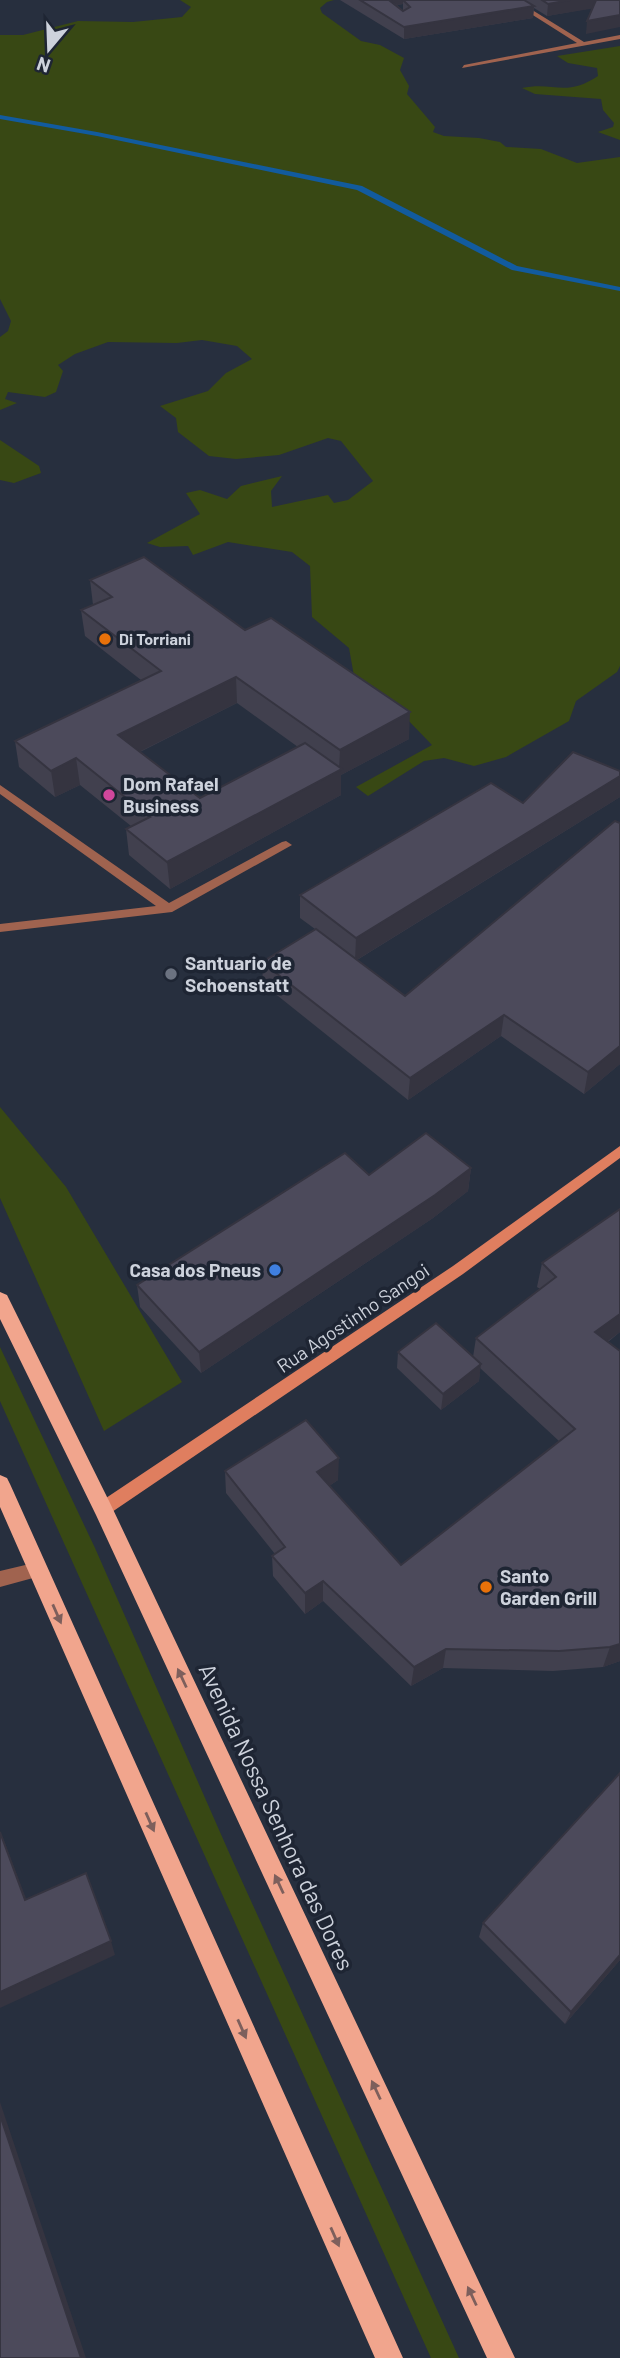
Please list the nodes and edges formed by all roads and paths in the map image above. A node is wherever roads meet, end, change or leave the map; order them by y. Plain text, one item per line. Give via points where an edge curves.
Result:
1 (512, 0) edge
2 (620, 37) edge
3 (583, 44) junction
4 (464, 67) dead end
5 (0, 789) edge
6 (286, 845) dead end
7 (168, 909) junction
8 (0, 928) edge
9 (620, 1151) edge
10 (0, 1300) edge
11 (0, 1484) edge
12 (103, 1509) junction
13 (38, 1570) junction
14 (0, 1579) edge
15 (389, 2358) edge
16 (501, 2358) edge

1 - 3 street
2 - 3 street
3 - 4 street
5 - 7 street
6 - 7 street
7 - 8 street
9 - 12 street, Rua Agostinho Sangoi via 458,1270
10 - 12 main road, Avenida Nossa Senhora das Dores
11 - 13 main road
16 -> 12 main road, Avenida Nossa Senhora das Dores
13 - 14 street
13 -> 15 main road

